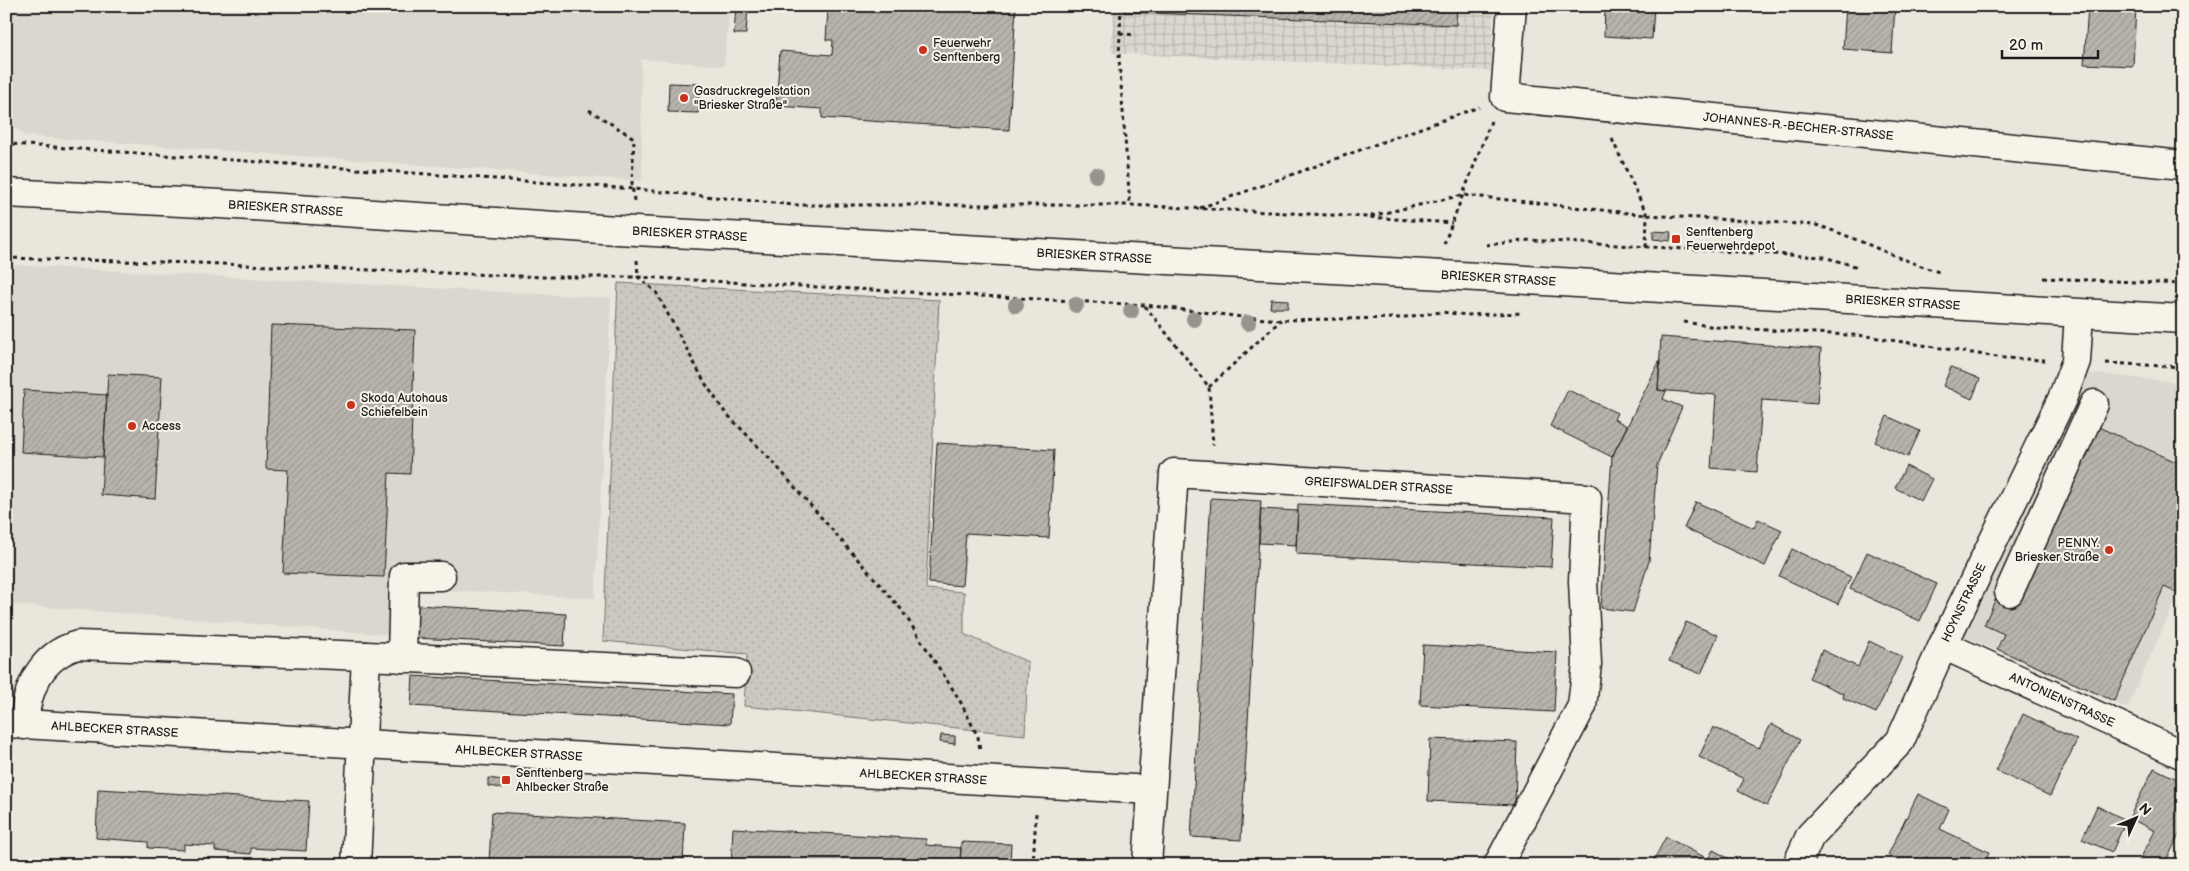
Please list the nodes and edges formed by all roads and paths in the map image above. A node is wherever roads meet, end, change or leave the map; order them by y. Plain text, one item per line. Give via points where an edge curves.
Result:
1 (1121, 6) edge
2 (1512, 6) edge
3 (1120, 33) junction
4 (1134, 35) dead end
5 (1505, 97) junction
6 (1598, 107) junction
7 (588, 110) dead end
8 (6, 141) edge
9 (2183, 165) edge
10 (634, 189) junction
11 (6, 193) edge
12 (1463, 195) junction
13 (1130, 205) junction
14 (1199, 209) junction
15 (1647, 215) junction
16 (1368, 216) junction
17 (1452, 223) junction
18 (1452, 245) dead end
19 (1481, 246) dead end
20 (1646, 247) junction
21 (6, 258) edge
22 (1860, 268) dead end
23 (1934, 276) dead end
24 (638, 277) junction
25 (2039, 278) dead end
26 (2183, 284) edge
27 (1144, 305) junction
28 (1528, 313) dead end
29 (2079, 314) junction
30 (2183, 319) edge
31 (1281, 320) junction
32 (1678, 321) dead end
33 (2076, 361) junction
34 (2183, 367) edge
35 (1209, 387) junction
36 (2094, 404) dead end
37 (1215, 476) junction
38 (441, 576) dead end
39 (2009, 592) dead end
40 (1943, 645) junction
41 (366, 656) junction
42 (402, 658) junction
43 (736, 673) dead end
44 (15, 724) edge
45 (363, 745) junction
46 (2183, 755) edge
47 (979, 779) junction
48 (1038, 784) junction
49 (1152, 790) junction
50 (107, 865) edge
51 (152, 865) edge
52 (356, 865) edge
53 (1033, 865) edge
54 (1147, 865) edge
55 (1498, 865) edge
56 (1796, 865) edge

1 - 3 path
2 - 5 street
3 - 4 path
3 - 13 path
5 - 6 street, JOHANNES-R.-BECHER-STRASSE
5 - 12 path via 1488,126
5 - 14 path
6 - 9 street, JOHANNES-R.-BECHER-STRASSE
6 - 15 path
7 - 10 path via 634,138
8 - 10 path via 12,144
10 - 13 path via 794,205
11 - 29 street, BRIESKER STRASSE
12 - 15 path
12 - 16 path
12 - 17 path
13 - 14 path
14 - 16 path
15 - 20 path
15 - 23 path via 1816,225 1912,264 1943,273
16 - 17 path
17 - 18 path via 1444,244
19 - 20 path via 1530,240
20 - 22 path via 1824,257
21 - 24 path via 543,277
24 - 27 path
24 - 47 path via 656,292 705,383 724,411 901,609 959,699 978,737
25 - 26 path
27 - 31 path
27 - 35 path
28 - 31 path via 1467,315 1441,312 1398,318
29 - 30 street, BRIESKER STRASSE
29 - 33 street, HOYNSTRASSE
31 - 35 path
32 - 33 path via 1716,327 1866,336 2003,358
33 - 34 path
33 - 40 street, HOYNSTRASSE via 2062,399
35 - 37 path
36 - 39 street
37 - 49 street, GREIFSWALDER STRASSE via 1174,473
37 - 55 street, GREIFSWALDER STRASSE via 1587,498 1583,581 1587,664 1582,706
38 - 42 street via 404,576
40 - 46 street, ANTONIENSTRASSE
40 - 56 street, HOYNSTRASSE via 1900,741 1810,836
41 - 42 street
41 - 44 street via 78,645 53,655 40,671
41 - 45 street
42 - 43 street
44 - 45 street, AHLBECKER STRASSE
45 - 47 street, AHLBECKER STRASSE
45 - 52 street
47 - 48 street, AHLBECKER STRASSE
48 - 49 street, AHLBECKER STRASSE
48 - 53 path
49 - 54 street, GREIFSWALDER STRASSE
50 - 51 path via 122,860 139,860

